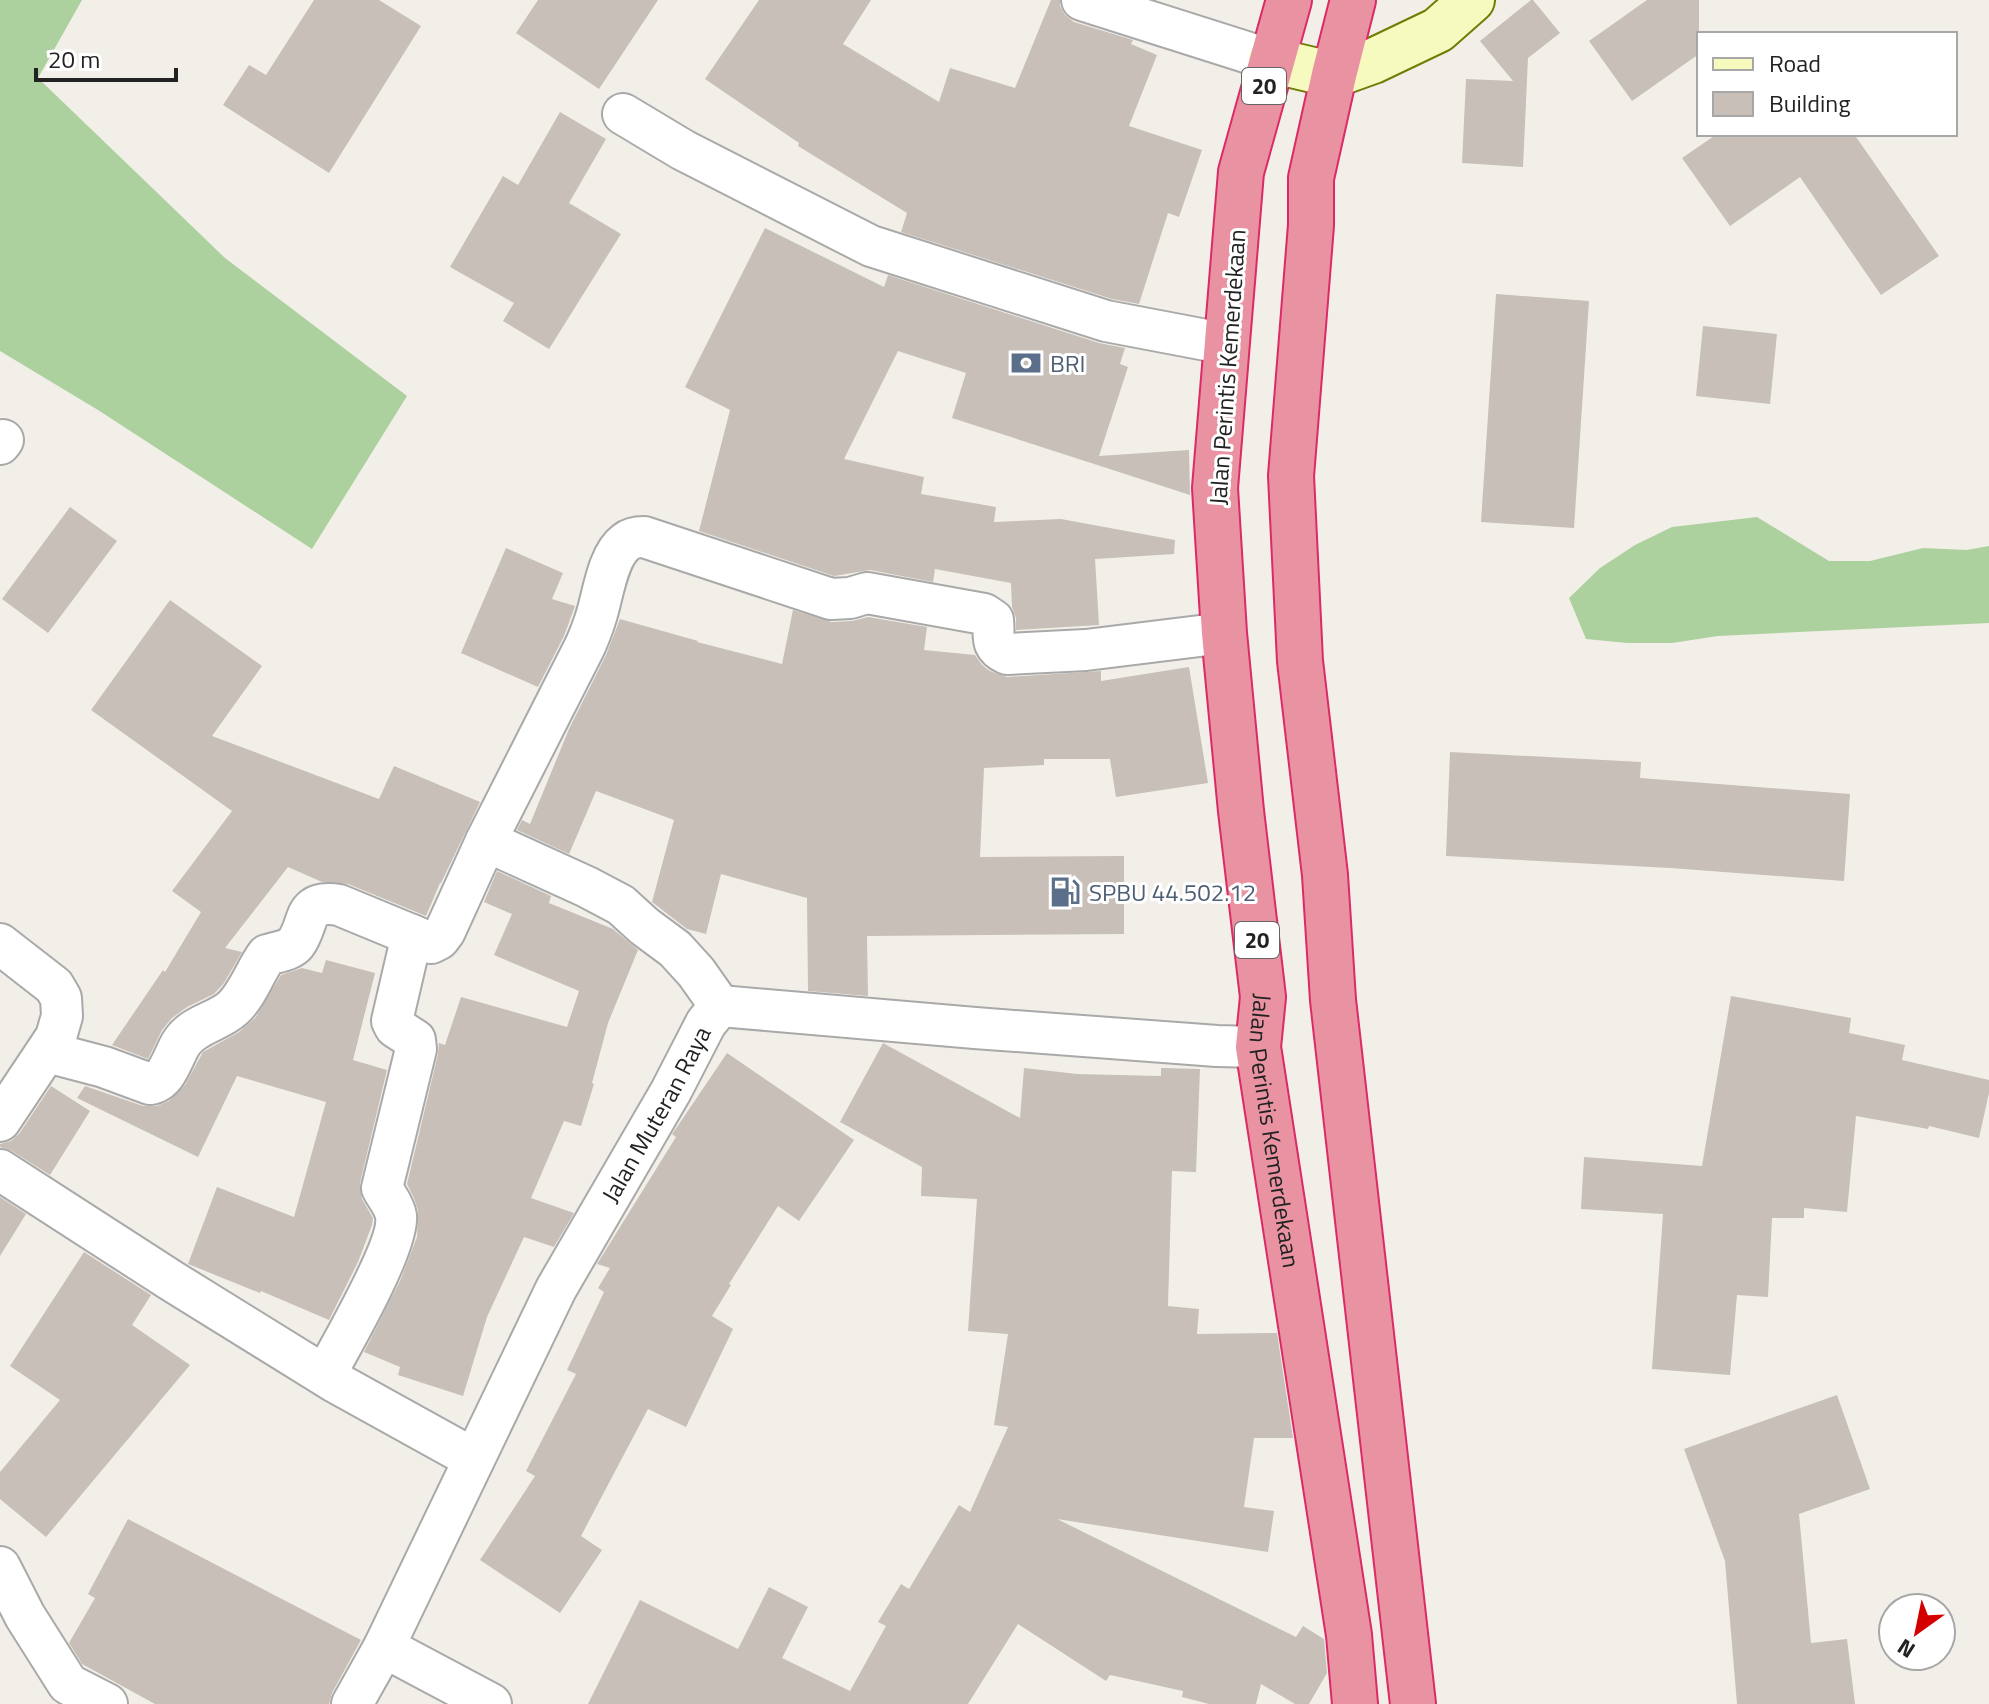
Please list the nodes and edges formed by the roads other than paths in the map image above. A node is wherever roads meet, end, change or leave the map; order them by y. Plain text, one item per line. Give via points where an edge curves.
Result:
1 (1082, 0) edge
2 (1289, 0) edge
3 (1353, 0) edge
4 (1472, 0) edge
5 (1271, 60) junction
6 (1334, 75) junction
7 (623, 114) dead end
8 (1227, 344) junction
9 (1224, 633) junction
10 (486, 841) junction
11 (412, 935) junction
12 (0, 944) edge
13 (720, 1006) junction
14 (1258, 1047) junction
15 (47, 1052) junction
16 (0, 1121) edge
17 (0, 1170) edge
18 (325, 1375) junction
19 (474, 1459) junction
20 (0, 1567) edge
21 (384, 1647) junction
22 (57, 1694) edge
23 (107, 1704) edge
24 (352, 1704) edge
25 (491, 1704) edge
26 (1355, 1704) edge
27 (1413, 1704) edge

1 - 5 street
2 - 5 highway, 20
3 - 6 highway
4 - 6 main road via 1438,30
5 - 6 main road
5 - 8 highway, Jalan Perintis Kemerdekaan / 20 via 1241,172
6 - 27 highway via 1311,178 1291,476 1300,661 1325,875 1333,1000
7 - 8 street via 871,246 1106,321
8 - 9 highway, Jalan Perintis Kemerdekaan / 20 via 1215,488
9 - 10 street via 1007,654 996,647 993,620 984,614 867,593 831,599 635,537 611,563 585,646
9 - 14 highway, Jalan Perintis Kemerdekaan / 20 via 1263,997
10 - 11 street via 442,935 431,943
10 - 13 street via 621,905 675,949
11 - 15 street via 339,905 314,908 296,944 267,955 237,1005 190,1033 157,1083
11 - 18 street via 392,1021 415,1040 416,1049 382,1188 397,1219 394,1235
12 - 15 street via 54,986 61,998 62,1016
13 - 14 street, Jalan Muteran Raya
13 - 19 street, Jalan Muteran Raya via 556,1289
14 - 26 highway, Jalan Perintis Kemerdekaan / 20 via 1349,1635
15 - 16 street
17 - 18 street
18 - 19 street
19 - 21 street, Jalan Muteran Raya
20 - 22 street
21 - 24 street, Jalan Muteran Raya
21 - 25 street
22 - 23 street

